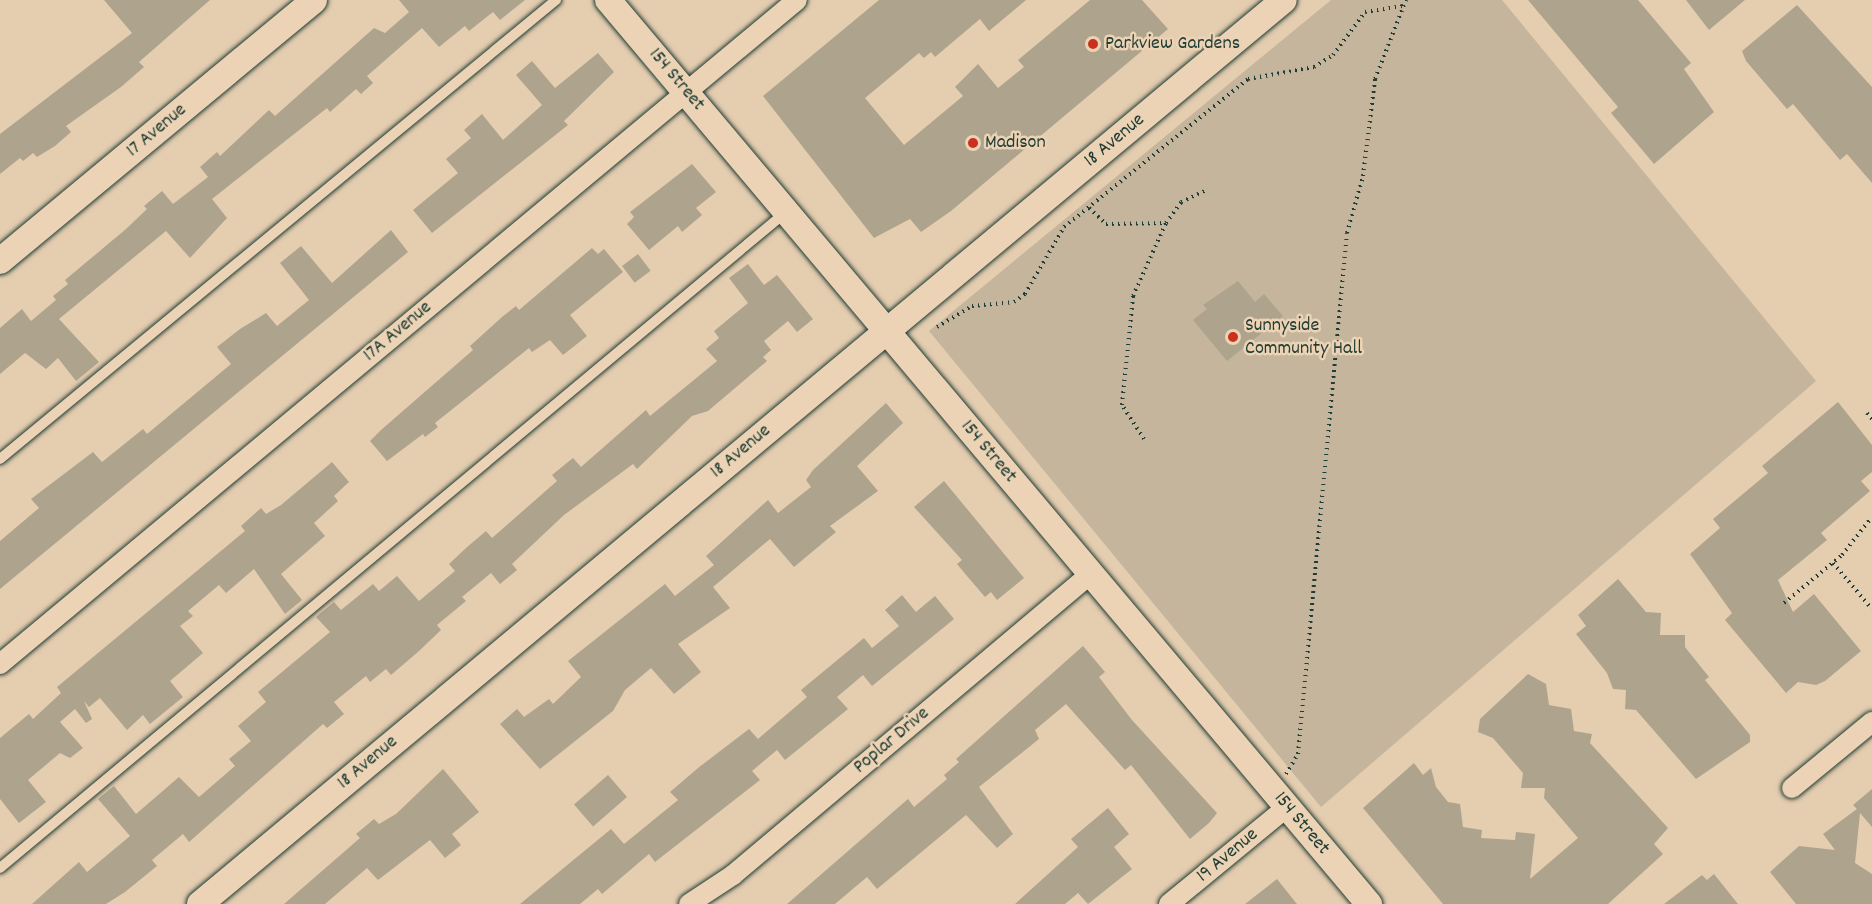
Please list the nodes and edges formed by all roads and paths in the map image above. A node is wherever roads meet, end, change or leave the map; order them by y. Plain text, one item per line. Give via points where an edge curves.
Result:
1 (314, 0) edge
2 (556, 0) edge
3 (608, 0) edge
4 (797, 0) edge
5 (1284, 0) edge
6 (1406, 0) edge
7 (1404, 6) junction
8 (686, 92) junction
9 (1207, 190) dead end
10 (1089, 207) junction
11 (786, 212) junction
12 (1166, 223) junction
13 (0, 261) edge
14 (937, 327) dead end
15 (887, 331) junction
16 (1867, 413) dead end
17 (1872, 419) edge
18 (1144, 439) dead end
19 (0, 459) edge
20 (1872, 517) edge
21 (1833, 563) junction
22 (1091, 574) junction
23 (1784, 603) dead end
24 (1872, 609) edge
25 (0, 664) edge
26 (1872, 722) edge
27 (1283, 777) dead end
28 (1792, 788) dead end
29 (1287, 807) junction
30 (0, 867) edge
31 (200, 904) edge
32 (689, 904) edge
33 (1170, 904) edge
34 (1369, 904) edge

1 - 13 street, 17 Avenue
2 - 19 lane
3 - 8 street, 154 Street
4 - 8 street, 17A Avenue
5 - 15 street, 18 Avenue
6 - 7 path
7 - 10 path via 1365,12 1333,55 1314,67 1248,79
7 - 27 path via 1375,79 1363,176 1347,233 1298,754
8 - 11 street, 154 Street
8 - 25 street, 17A Avenue
9 - 12 path via 1181,202
10 - 12 path via 1106,224
10 - 14 path via 1064,227 1025,294 1014,302 972,306
11 - 15 street, 154 Street
11 - 30 lane
12 - 18 path via 1133,296 1124,383 1122,405
15 - 22 street, 154 Street
15 - 31 street, 18 Avenue
16 - 17 path
20 - 21 path
21 - 23 path
21 - 24 path
22 - 29 street, 154 Street
22 - 32 street, Poplar Drive via 733,875
26 - 28 street
29 - 33 street, 19 Avenue
29 - 34 street, 154 Street

